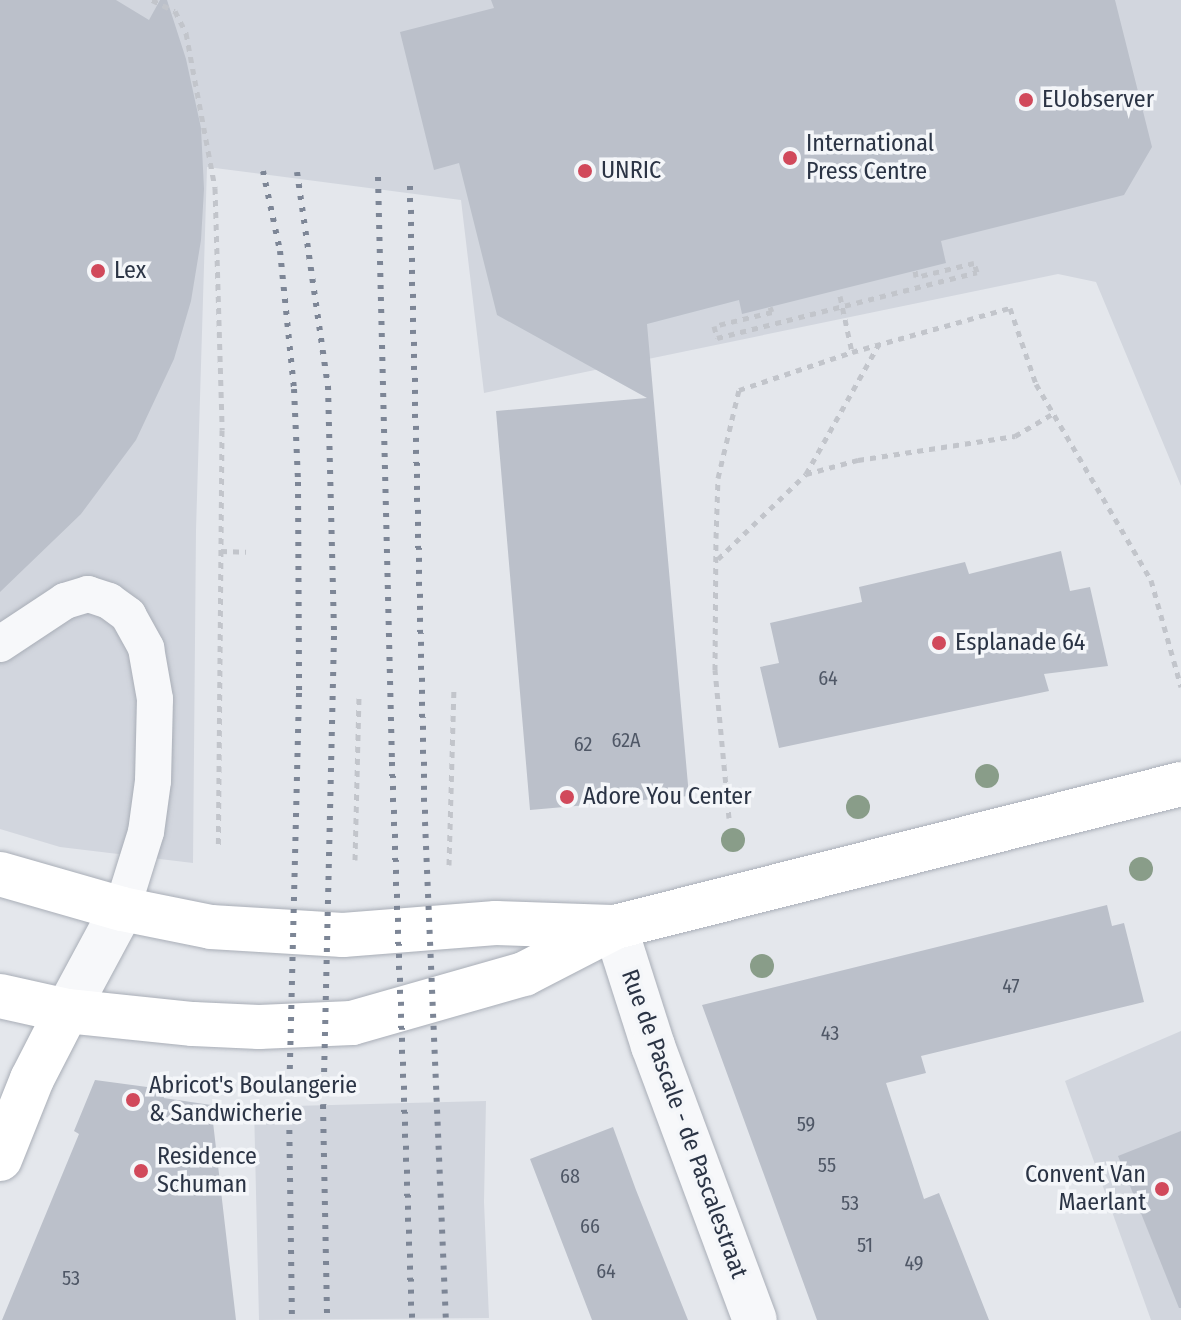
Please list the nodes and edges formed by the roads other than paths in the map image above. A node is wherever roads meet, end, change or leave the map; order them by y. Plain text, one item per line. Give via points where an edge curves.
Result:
1 (0, 644) edge
2 (1181, 784) edge
3 (0, 874) edge
4 (122, 909) junction
5 (615, 927) junction
6 (0, 996) edge
7 (67, 1011) junction
8 (0, 1159) edge
9 (755, 1320) edge

1 - 4 lane via 65,601 88,594 128,615 146,648 155,699 153,781 146,832
2 - 5 street
3 - 4 street
4 - 5 street via 211,927 343,935 496,923
4 - 7 street
5 - 7 street via 524,974 352,1023 206,1025
5 - 9 street, Rue de Pascale - de Pascalestraat via 653,1046
6 - 7 street
7 - 8 street

